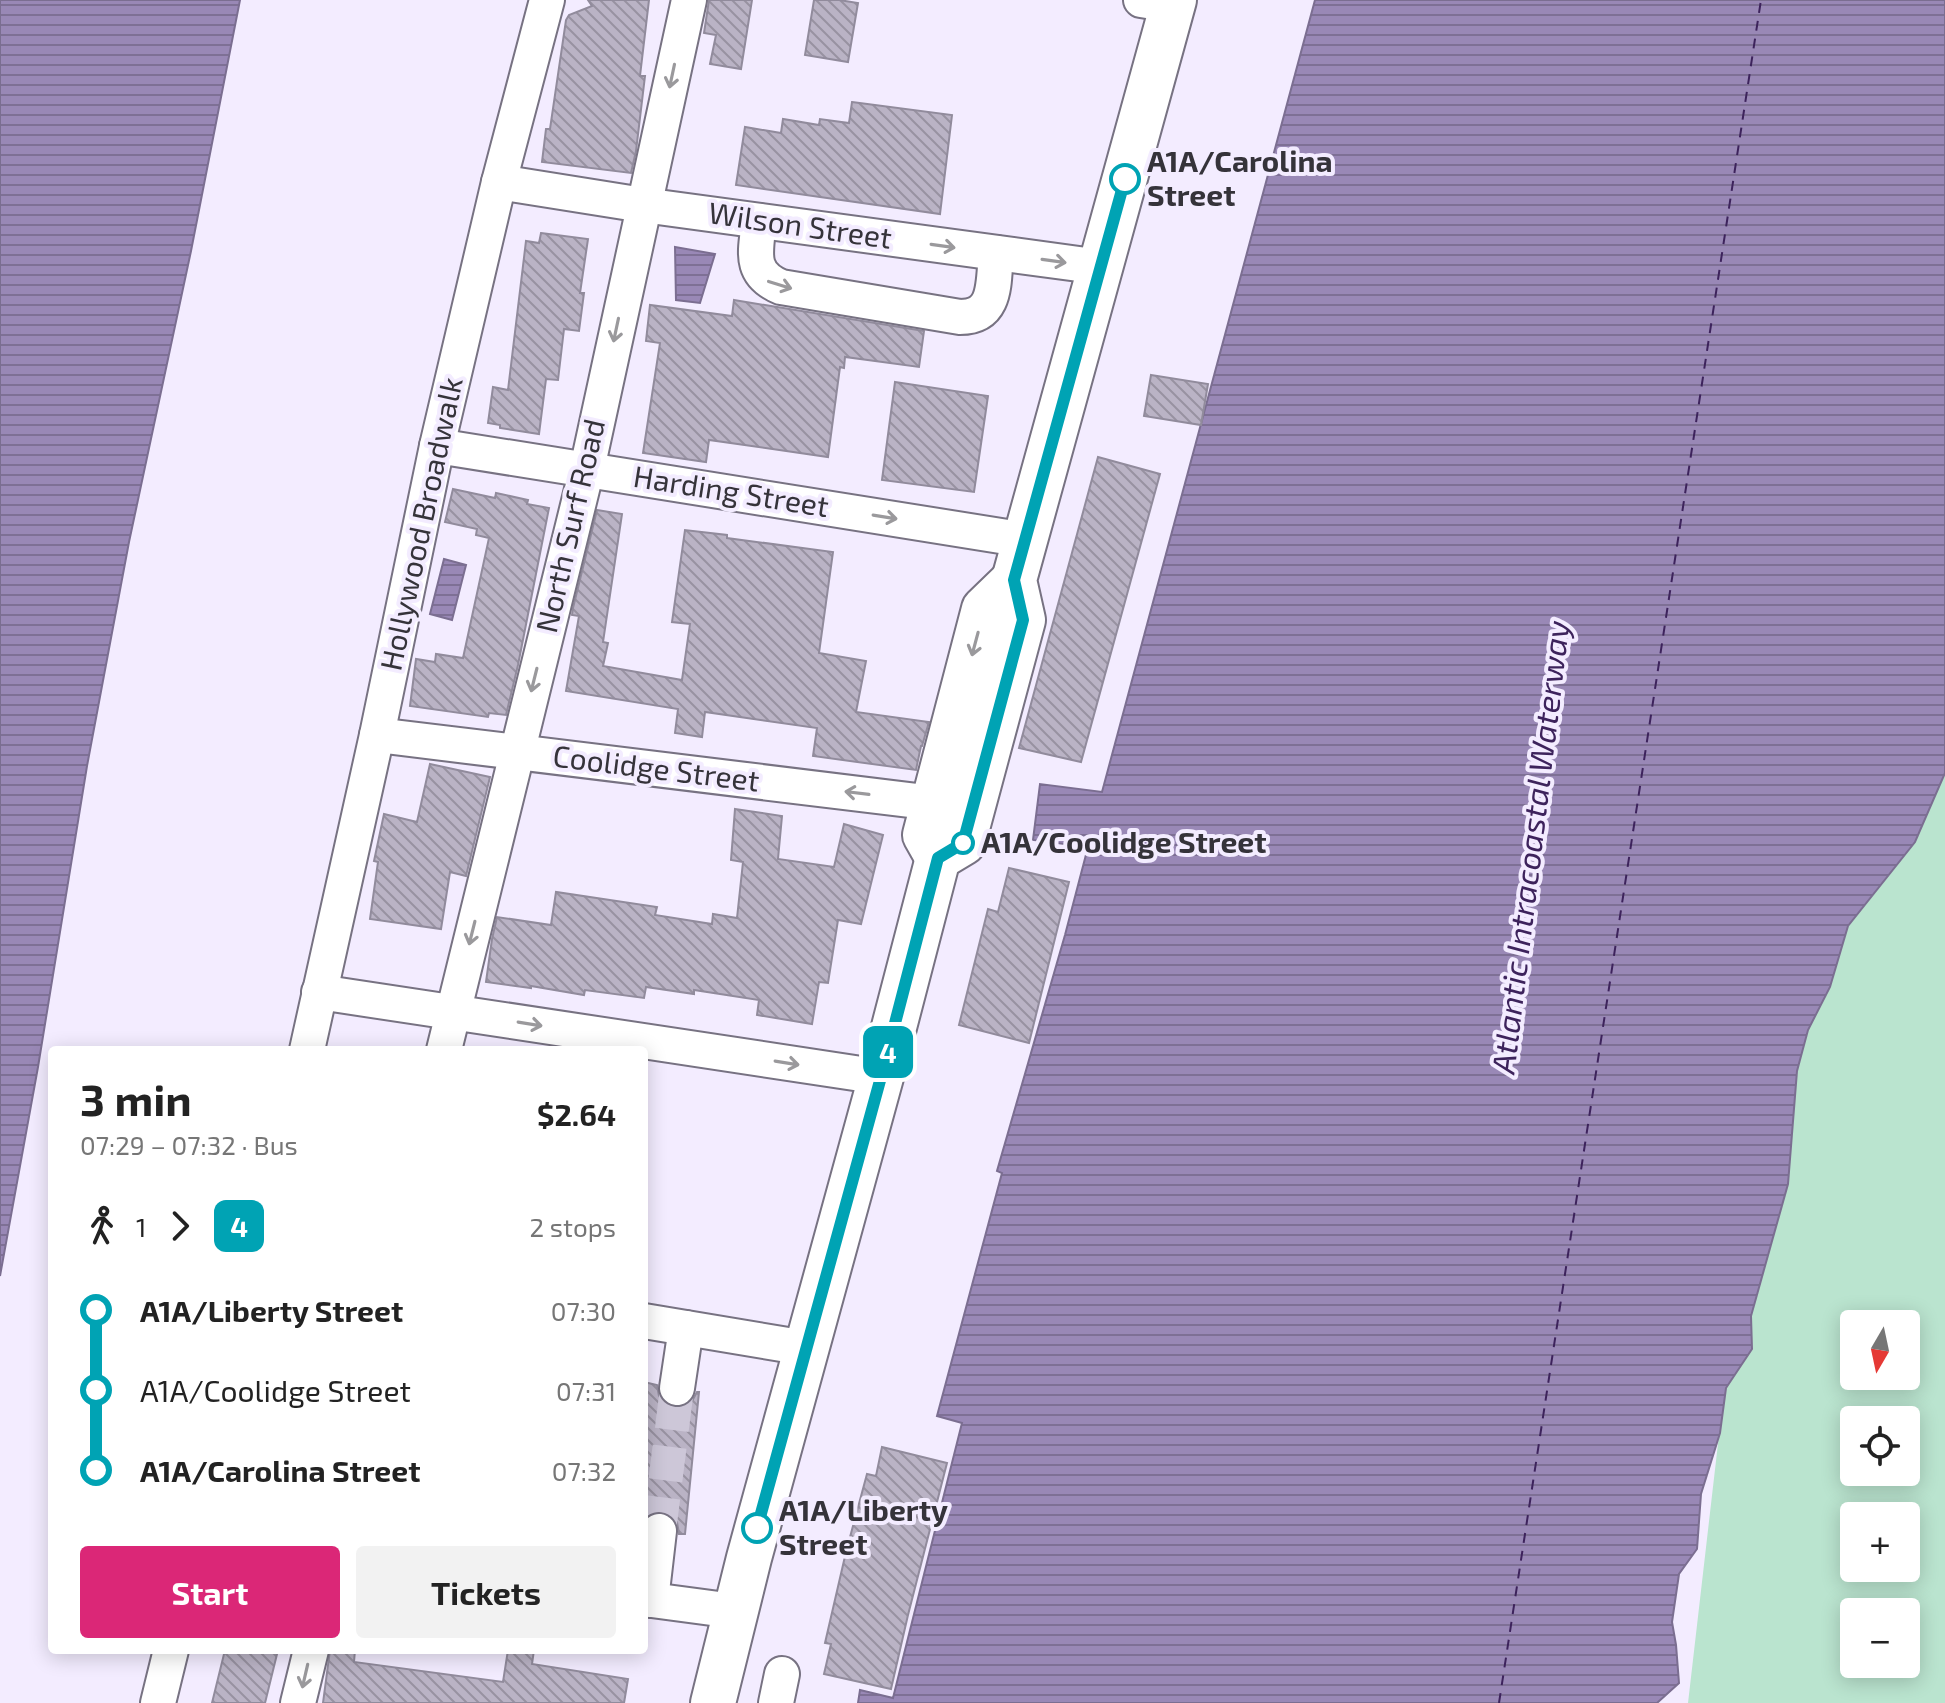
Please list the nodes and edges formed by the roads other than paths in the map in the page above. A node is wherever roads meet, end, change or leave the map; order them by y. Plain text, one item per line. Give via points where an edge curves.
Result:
1 (547, 0) edge
2 (689, 0) edge
3 (1162, 2) edge
4 (499, 182) junction
5 (643, 205) junction
6 (759, 221) junction
7 (996, 253) junction
8 (1101, 267) junction
9 (437, 446) junction
10 (587, 469) junction
11 (1020, 560) junction
12 (377, 735) junction
13 (516, 752) junction
14 (934, 803) junction
15 (938, 858) junction
16 (319, 992) junction
17 (452, 1012) junction
18 (308, 1046) edge
19 (445, 1046) edge
20 (881, 1077) junction
21 (648, 1322) edge
22 (686, 1328) junction
23 (806, 1348) junction
24 (677, 1388) tunnel mouth
25 (659, 1531) tunnel mouth
26 (648, 1593) edge
27 (648, 1599) edge
28 (734, 1611) junction
29 (170, 1654) edge
30 (310, 1654) edge
31 (158, 1703) edge
32 (298, 1703) edge
33 (713, 1703) edge

1 - 4 street, Hollywood Broadwalk
2 -> 5 street, North Surf Road
3 - 8 main road
4 - 5 street, Wilson Street
4 - 9 street, Hollywood Broadwalk
5 - 6 street, Wilson Street
5 -> 10 street, North Surf Road
6 -> 7 street, Wilson Street
6 -> 7 street via 755,258 766,280 781,287 960,317 984,311 991,300
7 -> 8 street, Wilson Street
8 - 11 main road
9 - 10 street, Harding Street
9 - 12 street, Hollywood Broadwalk
10 -> 11 street, Harding Street
10 -> 13 street, North Surf Road
11 -> 14 main road via 984,609
11 - 15 main road via 1023,620 972,811 963,843
12 - 13 street, Coolidge Street
12 - 16 street, Hollywood Broadwalk
14 -> 13 street, Coolidge Street
13 -> 17 street, North Surf Road
14 - 15 main road via 925,835
15 - 20 main road
16 - 17 street
16 - 18 street, Hollywood Broadwalk
17 - 19 street, North Surf Road
17 -> 20 street
20 - 23 main road
21 - 22 street
22 - 23 street
22 - 24 street
23 - 28 main road
25 - 26 street
27 - 28 street
28 - 33 main road
29 - 31 street
30 -> 32 street

